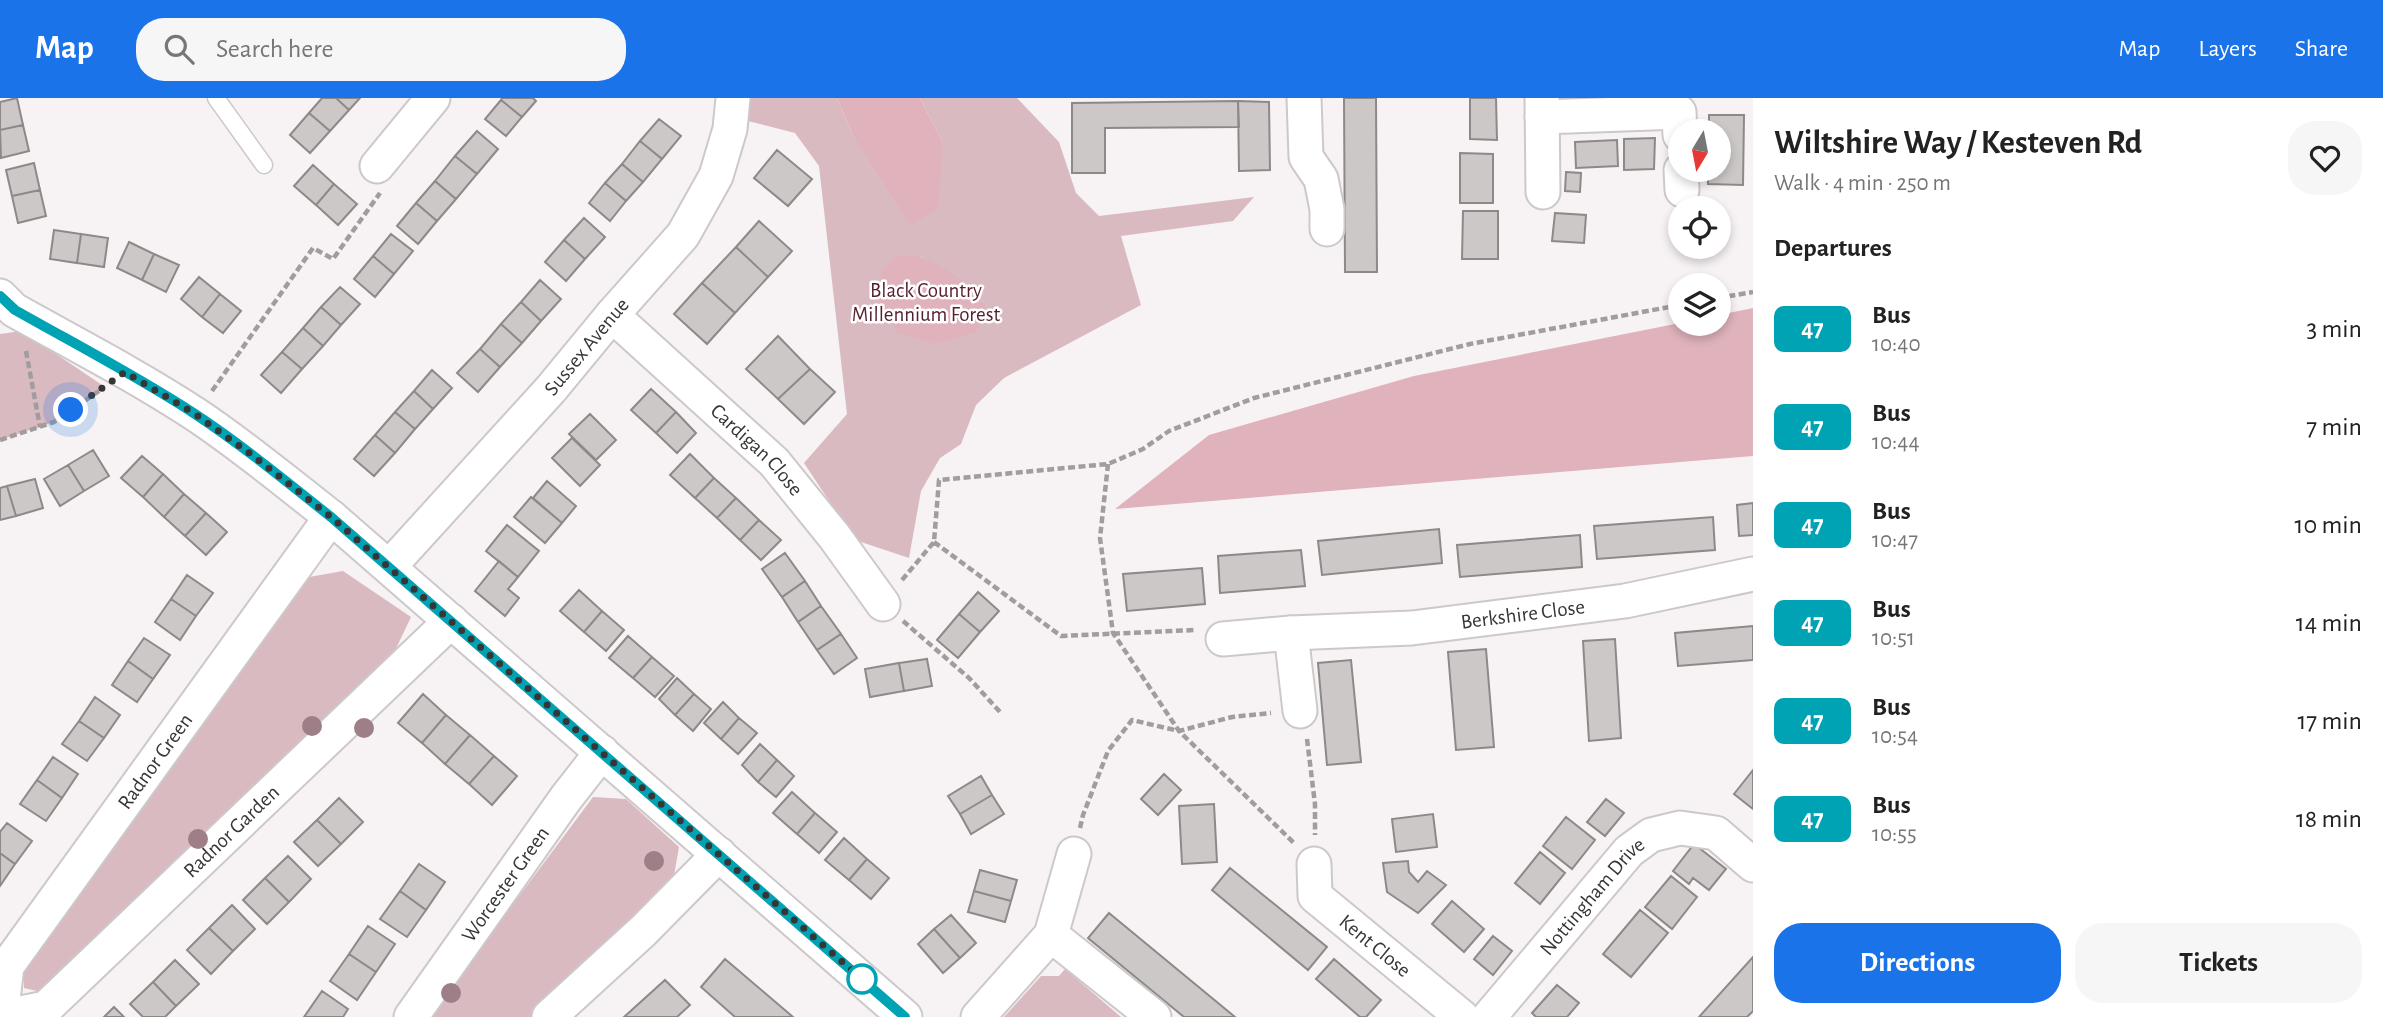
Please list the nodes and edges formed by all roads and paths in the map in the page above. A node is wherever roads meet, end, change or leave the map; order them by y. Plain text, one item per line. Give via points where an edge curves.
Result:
1 (216, 98) edge
2 (433, 98) edge
3 (733, 98) edge
4 (1304, 98) edge
5 (1542, 107) edge
6 (1679, 119) edge
7 (264, 165) dead end
8 (377, 166) joint
9 (1543, 192) dead end
10 (1327, 229) dead end
11 (1753, 292) edge
12 (1731, 296) edge
13 (7, 303) edge
14 (1668, 307) edge
15 (612, 315) junction
16 (125, 372) junction
17 (195, 414) junction
18 (40, 427) junction
19 (0, 440) edge
20 (1108, 464) junction
21 (331, 517) junction
22 (933, 542) junction
23 (389, 567) junction
24 (1753, 574) edge
25 (883, 604) junction
26 (451, 621) junction
27 (1113, 633) junction
28 (1292, 633) junction
29 (1223, 639) joint
30 (1300, 711) joint
31 (1000, 712) dead end
32 (1178, 731) junction
33 (1309, 744) dead end
34 (602, 752) junction
35 (1315, 804) dead end
36 (719, 854) junction
37 (1074, 854) joint
38 (1314, 864) joint
39 (1753, 865) edge
40 (1051, 935) junction
41 (1, 1016) edge
42 (411, 1017) edge
43 (549, 1017) edge
44 (905, 1017) edge
45 (978, 1017) edge
46 (1154, 1017) edge
47 (1462, 1017) edge
48 (1489, 1017) edge

1 - 7 lane
2 - 8 street
3 - 15 street, Sussex Avenue via 730,129 716,176 683,235
4 - 10 street via 1306,157 1321,179
5 - 6 street via 1679,111
5 - 9 street
8 - 17 path via 388,181 333,259 313,248
11 - 12 path
13 - 16 street
13 - 18 path via 22,331
14 - 20 path via 1470,344 1254,398 1169,431
15 - 23 street, Sussex Avenue via 551,390
15 - 25 street, Cardigan Close via 774,462
16 - 17 street
16 - 18 path
17 - 21 street
18 - 19 path
20 - 22 path via 939,480
20 - 27 path via 1100,538
21 - 23 street
21 - 41 street, Radnor Green via 7,965
22 - 25 path
22 - 27 path via 1060,636
23 - 26 street
24 - 28 street, Berkshire Close via 1625,601 1518,615 1412,628
25 - 31 path via 969,678
26 - 34 street
26 - 41 street, Radnor Garden via 46,1008
27 - 29 path via 1215,629
27 - 32 path
28 - 29 street, Berkshire Close
28 - 30 street
30 - 32 path via 1232,717
32 - 37 path via 1132,720 1108,751 1083,815
32 - 38 path
33 - 35 path
34 - 36 street
34 - 42 street, Worcester Green
36 - 43 street
36 - 44 street
37 - 40 street
38 - 47 street, Kent Close via 1315,896
39 - 48 street, Nottingham Drive via 1716,833 1680,828 1651,835 1629,851
40 - 45 street
40 - 46 street

